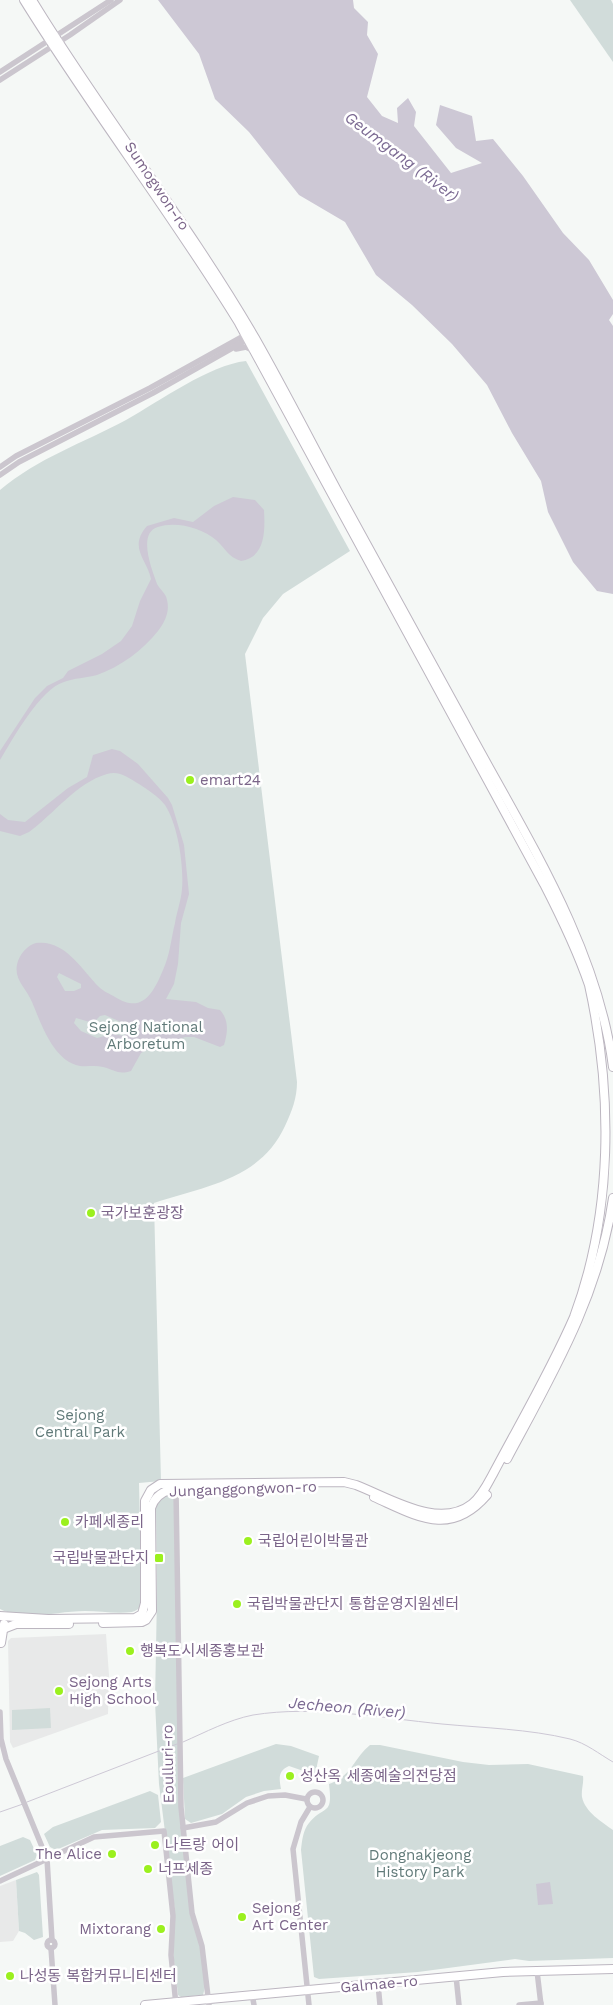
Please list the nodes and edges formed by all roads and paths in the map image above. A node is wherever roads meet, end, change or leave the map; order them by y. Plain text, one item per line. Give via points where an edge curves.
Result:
1 (24, 0) edge
2 (32, 0) edge
3 (111, 0) edge
4 (120, 0) edge
5 (54, 41) junction
6 (0, 72) edge
7 (0, 80) edge
8 (239, 323) junction
9 (249, 336) junction
10 (231, 347) junction
11 (254, 352) junction
12 (0, 467) edge
13 (0, 475) edge
14 (613, 1067) edge
15 (613, 1198) edge
16 (496, 1473) junction
17 (176, 1490) junction
18 (446, 1517) junction
19 (1, 1617) edge
20 (19, 1625) junction
21 (1, 1630) edge
22 (0, 1644) edge
23 (0, 1712) edge
24 (306, 1799) junction
25 (310, 1807) junction
26 (183, 1828) junction
27 (47, 1859) junction
28 (0, 1881) edge
29 (613, 1969) edge
30 (537, 1971) junction
31 (456, 1976) junction
32 (378, 1984) junction
33 (307, 1990) junction
34 (252, 1994) junction
35 (208, 2002) edge
36 (176, 2003) edge
37 (541, 2004) edge
38 (55, 2005) edge
39 (144, 2005) edge
40 (254, 2005) edge
41 (309, 2005) edge
42 (380, 2005) edge
43 (459, 2005) edge
44 (519, 2005) edge

1 - 5 main road
2 - 5 main road
3 - 5 street
4 - 5 street via 70,35
5 - 6 street
5 - 7 street
5 - 8 main road, Sumogwon-ro
5 - 9 main road, Sumogwon-ro via 170,204
8 - 9 main road, Sumogwon-ro
8 - 10 street via 239,334
9 - 10 street
9 - 11 main road
9 - 14 main road via 567,916 594,983 605,1020
10 - 11 street via 246,347
10 - 12 street
10 - 13 street
11 - 16 main road via 544,884 577,952 599,1021 611,1091 612,1149 605,1217 573,1318
15 - 16 main road via 601,1255 579,1321
16 - 18 main road via 486,1492 472,1504
17 - 18 main road, Junganggongwon-ro via 343,1486 417,1517 430,1520
17 - 20 main road, Junganggongwon-ro via 160,1493 151,1508 152,1611 146,1620 136,1623
17 - 26 street, Eoulluri-ro
18 - 19 main road, Junganggongwon-ro via 420,1511 344,1482 160,1484 151,1490 145,1501 145,1603 142,1614 135,1618 14,1620
19 - 21 main road via 4,1624
20 - 21 main road, Junganggongwon-ro via 12,1624
20 - 22 main road via 6,1630
21 - 22 main road
23 - 27 street via 6,1760
24 - 25 street
24 - 25 street via 314,1792 323,1798 319,1807
24 - 26 street via 268,1796 247,1803 209,1824
25 - 33 street via 300,1822 293,1849
26 - 35 street, Eoulluri-ro via 192,1912 202,1946
27 - 28 street
27 - 36 street via 94,1837 164,1831 173,1916 171,1955
27 - 38 street via 52,1940 55,1943 51,1948
29 - 30 main road, Galmae-ro
30 - 31 main road, Galmae-ro
30 - 37 street
31 - 32 main road, Galmae-ro
31 - 43 street
32 - 33 main road, Galmae-ro
32 - 42 street
33 - 34 main road, Galmae-ro
33 - 41 street
34 - 35 main road, Galmae-ro
34 - 40 street
35 - 36 main road, Galmae-ro
36 - 39 main road, Galmae-ro
37 - 44 street

